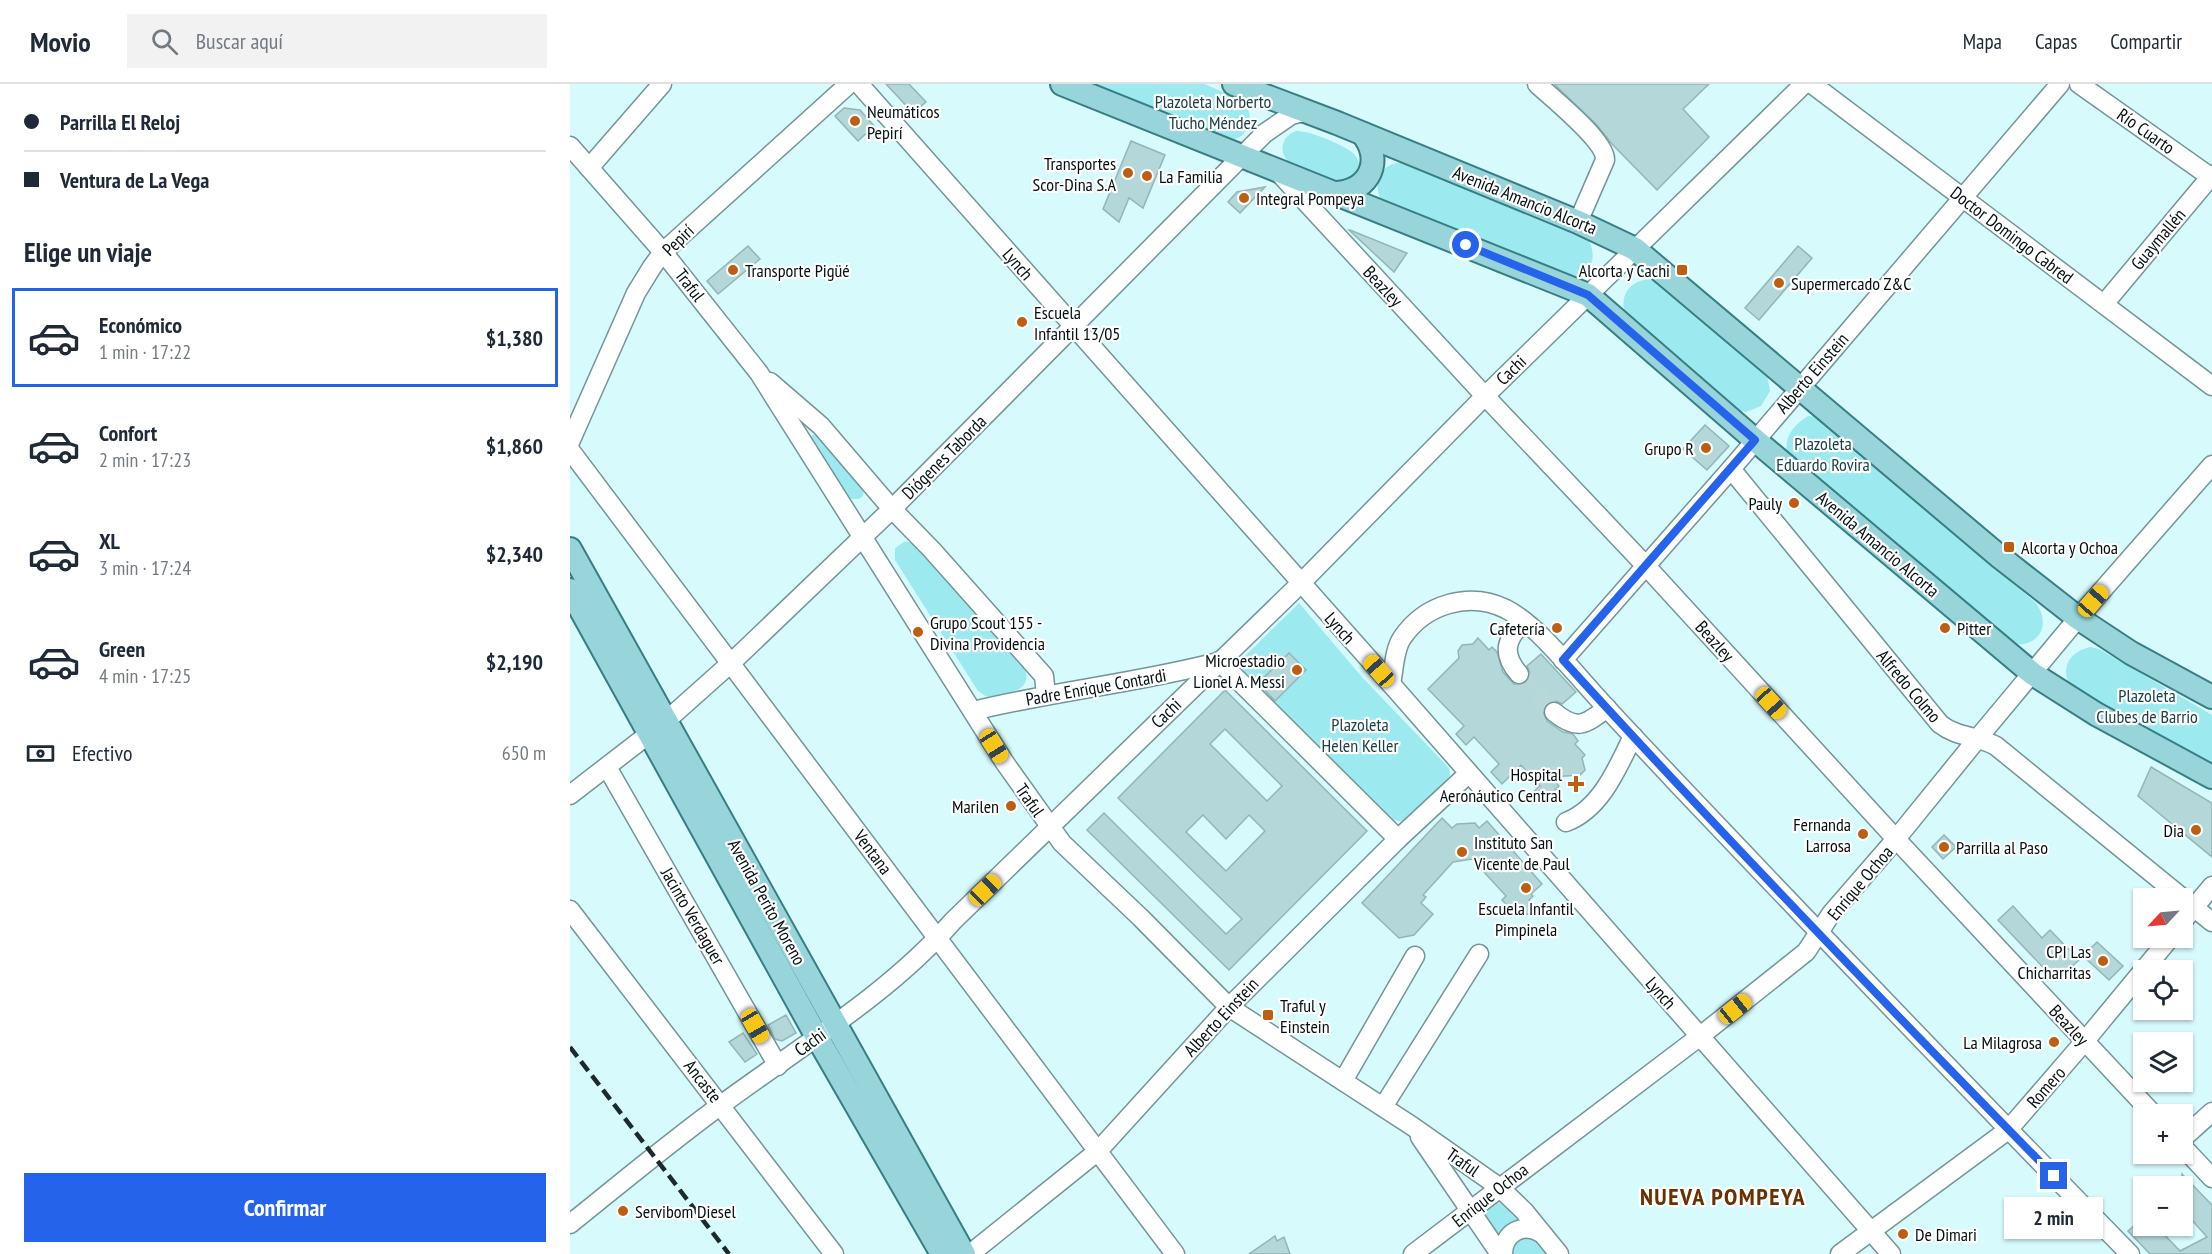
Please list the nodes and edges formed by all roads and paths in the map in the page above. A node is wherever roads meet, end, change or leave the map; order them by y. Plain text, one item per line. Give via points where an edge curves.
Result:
1 (662, 84) edge
2 (849, 84) edge
3 (859, 84) edge
4 (1062, 84) edge
5 (1234, 84) edge
6 (1537, 84) edge
7 (1804, 84) edge
8 (1812, 84) edge
9 (2060, 84) edge
10 (2079, 84) edge
11 (1308, 111) junction
12 (1363, 134) junction
13 (570, 146) edge
14 (1243, 157) junction
15 (589, 168) junction
16 (1275, 169) junction
17 (2211, 176) edge
18 (1337, 193) junction
19 (1962, 198) junction
20 (1578, 222) junction
21 (1635, 249) junction
22 (663, 252) junction
23 (1588, 295) junction
24 (2104, 304) junction
25 (1074, 327) junction
26 (759, 373) junction
27 (2212, 386) edge
28 (1800, 388) junction
29 (1485, 396) junction
30 (1755, 440) junction
31 (570, 442) edge
32 (570, 450) edge
33 (2212, 465) edge
34 (1731, 470) junction
35 (892, 509) junction
36 (862, 538) junction
37 (570, 549) edge
38 (1646, 566) junction
39 (1300, 584) junction
40 (570, 590) edge
41 (2078, 618) junction
42 (1524, 621) junction
43 (1563, 660) junction
44 (1219, 661) junction
45 (731, 663) junction
46 (1519, 674) tunnel mouth
47 (2033, 674) junction
48 (1391, 684) junction
49 (2210, 692) edge
50 (1046, 695) junction
51 (1607, 708) junction
52 (973, 711) junction
53 (1554, 712) tunnel mouth
54 (658, 726) junction
55 (1633, 736) junction
56 (1978, 738) junction
57 (607, 767) junction
58 (1468, 774) junction
59 (2212, 777) edge
60 (570, 795) edge
61 (1566, 822) dead end
62 (1049, 827) junction
63 (1398, 839) junction
64 (1896, 839) junction
65 (2212, 886) edge
66 (2157, 888) edge
67 (2193, 909) edge
68 (570, 910) edge
69 (2193, 916) edge
70 (2212, 922) edge
71 (1820, 934) junction
72 (938, 939) junction
73 (2162, 948) edge
74 (1479, 954) dead end
75 (1415, 956) dead end
76 (1229, 1007) junction
77 (826, 1031) junction
78 (1699, 1037) junction
79 (2085, 1041) junction
80 (778, 1066) junction
81 (1344, 1081) junction
82 (2144, 1104) edge
83 (721, 1105) junction
84 (1383, 1107) junction
85 (2212, 1112) edge
86 (1412, 1126) junction
87 (2193, 1129) edge
88 (2008, 1130) junction
89 (1098, 1151) junction
90 (2193, 1158) edge
91 (2212, 1178) edge
92 (1499, 1187) junction
93 (1470, 1210) junction
94 (570, 1224) edge
95 (1871, 1230) junction
96 (1541, 1233) junction
97 (834, 1254) edge
98 (942, 1254) edge
99 (964, 1254) edge
100 (970, 1254) edge
101 (1174, 1254) edge
102 (1413, 1254) edge
103 (1502, 1254) edge
104 (1559, 1254) edge
105 (1840, 1254) edge
106 (1891, 1254) edge
107 (2130, 1254) edge

1 - 15 street
2 - 22 street, Pepirí
3 - 25 street, Lynch
4 - 14 main road, Avenida Amancio Alcorta
5 - 11 main road, Avenida Amancio Alcorta
6 - 20 street via 1597,140 1605,153
7 - 21 street, Cachi
8 - 19 street, Doctor Domingo Cabred
9 - 19 street, Alberto Einstein
10 - 17 street, Río Cuarto
11 - 12 main road, Avenida Amancio Alcorta
11 - 14 street, Diógenes Taborda via 1274,125
12 - 18 main road via 1373,152 1370,173 1357,188
12 - 20 main road, Avenida Amancio Alcorta
13 - 15 street, Traful
14 - 16 main road, Avenida Amancio Alcorta
14 - 25 street, Diógenes Taborda
15 - 22 street, Traful
16 - 18 main road, Avenida Amancio Alcorta
16 - 29 street, Beazley
17 - 24 street, Guaymallén
18 - 23 main road, Avenida Amancio Alcorta
19 - 24 street, Doctor Domingo Cabred
19 - 28 street, Alberto Einstein
20 - 21 main road, Avenida Amancio Alcorta
21 - 23 street, Cachi
21 - 28 main road, Avenida Amancio Alcorta
22 - 26 street, Traful
22 - 31 street, Pepirí via 636,293
23 - 29 street, Cachi
23 - 30 main road, Avenida Amancio Alcorta
24 - 27 street, Doctor Domingo Cabred
25 - 35 street, Diógenes Taborda
25 - 39 street, Lynch
26 - 35 street, Traful via 821,426
26 - 36 street, Traful
28 - 30 street, Alberto Einstein
28 - 41 main road, Avenida Amancio Alcorta
29 - 38 street, Beazley
29 - 39 street, Cachi
30 - 34 street, Alberto Einstein
30 - 47 main road, Avenida Amancio Alcorta
32 - 45 street, Ventana
33 - 41 street, Enrique Ochoa
34 - 38 street, Alberto Einstein
34 - 56 street, Alfredo Colmo via 1940,724 1951,732
35 - 36 street, Diógenes Taborda
35 - 50 street, Traful via 1044,676
36 - 45 street, Diógenes Taborda
36 - 52 street, Traful
37 - 54 main road, Avenida Perito Moreno
38 - 43 street, Alberto Einstein
38 - 64 street, Beazley
39 - 44 street, Cachi
39 - 48 street, Lynch
40 - 54 main road, Avenida Perito Moreno
41 - 47 street, Enrique Ochoa
41 - 49 main road, Avenida Amancio Alcorta via 2131,652
42 - 43 street
42 - 46 street via 1508,644 1511,662
42 - 48 street via 1504,608 1477,601 1456,601 1436,608 1401,639
43 - 51 street
44 - 50 street, Padre Enrique Contardi
44 - 62 street, Cachi
44 - 63 street
45 - 54 street, Diógenes Taborda
45 - 72 street, Ventana
47 - 56 street, Enrique Ochoa
47 - 59 main road, Avenida Amancio Alcorta via 2096,714
48 - 58 street, Lynch
50 - 52 street, Padre Enrique Contardi
51 - 53 street via 1589,722 1576,725
51 - 55 street
52 - 62 street, Traful
54 - 57 street, Diógenes Taborda
54 - 77 main road, Avenida Perito Moreno
55 - 61 street via 1602,793 1585,812
55 - 71 street
56 - 64 street, Enrique Ochoa
56 - 66 street, Alfredo Colmo via 1996,746
57 - 60 street, Diógenes Taborda
57 - 80 street, Jacinto Verdaguer
58 - 63 street, Alberto Einstein
58 - 78 street, Lynch
62 - 72 street, Cachi
62 - 76 street, Traful
63 - 76 street, Alberto Einstein
64 - 71 street, Enrique Ochoa via 1831,914
64 - 79 street, Beazley
65 - 67 street
68 - 83 street, Ancaste
69 - 70 street, Alfredo Colmo
71 - 78 street, Enrique Ochoa via 1806,952
71 - 88 street
72 - 77 street, Cachi
72 - 89 street, Ventana
73 - 79 street, Romero
74 - 84 street
75 - 81 street
76 - 81 street, Traful
76 - 89 street, Alberto Einstein
77 - 80 street, Cachi
77 - 98 main road, Avenida Perito Moreno
77 - 99 main road, Avenida Perito Moreno
78 - 92 street, Enrique Ochoa
78 - 95 street, Lynch
79 - 82 street, Beazley
79 - 88 street, Romero
80 - 83 street, Cachi
81 - 84 street, Traful
83 - 94 street, Cachi
83 - 97 street, Ancaste
84 - 86 street, Traful
85 - 87 street
86 - 92 street, Traful
86 - 93 street, Traful
88 - 95 street, Romero
88 - 107 street
89 - 100 street, Alberto Einstein
89 - 101 street, Ventana
90 - 91 street
92 - 93 street, Enrique Ochoa
92 - 96 street, Traful
93 - 102 street, Enrique Ochoa
93 - 103 street, Traful
95 - 105 street, Romero
95 - 106 street, Lynch
96 - 103 street via 1530,1228 1514,1231
96 - 104 street, Traful

